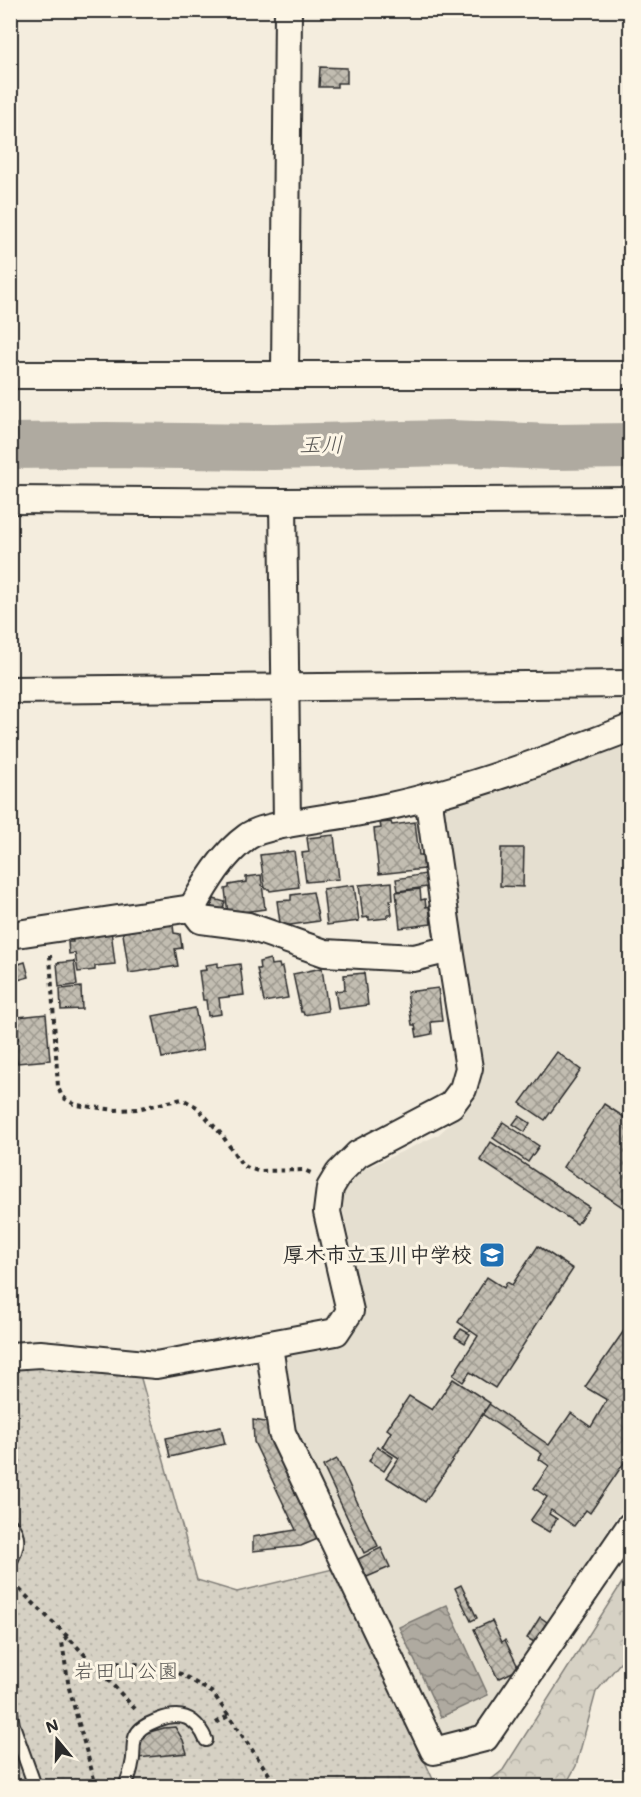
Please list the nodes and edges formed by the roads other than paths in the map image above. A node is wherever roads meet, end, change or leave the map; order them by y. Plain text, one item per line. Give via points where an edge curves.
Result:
1 (288, 10) edge
2 (285, 373) junction
3 (10, 375) edge
4 (630, 375) edge
5 (10, 500) edge
6 (630, 500) edge
7 (283, 502) junction
8 (630, 684) edge
9 (284, 688) junction
10 (10, 690) edge
11 (630, 729) edge
12 (428, 796) junction
13 (287, 824) junction
14 (192, 908) junction
15 (10, 935) edge
16 (450, 949) junction
17 (269, 1346) junction
18 (10, 1356) edge
19 (10, 1524) edge
20 (630, 1526) edge
21 (10, 1563) edge
22 (10, 1707) edge
23 (206, 1740) dead end
24 (35, 1786) edge
25 (125, 1786) edge

1 - 2 street
2 - 3 street
2 - 4 street
5 - 7 street
6 - 7 street
7 - 9 street
8 - 9 street
9 - 10 street
9 - 13 street
11 - 12 street via 523,768
12 - 13 street
12 - 16 street
13 - 14 street via 246,837 227,855
14 - 15 street
14 - 16 street via 201,920 248,926 325,953 414,958
16 - 17 street via 469,1068 463,1089 451,1105 358,1154 339,1173 330,1188 327,1212 350,1311 336,1332
17 - 18 street via 156,1365 40,1354
17 - 20 street via 282,1433 434,1751 485,1738
19 - 21 lane via 16,1530 18,1547
22 - 24 lane
23 - 25 lane via 192,1719 172,1715 148,1724 138,1732

